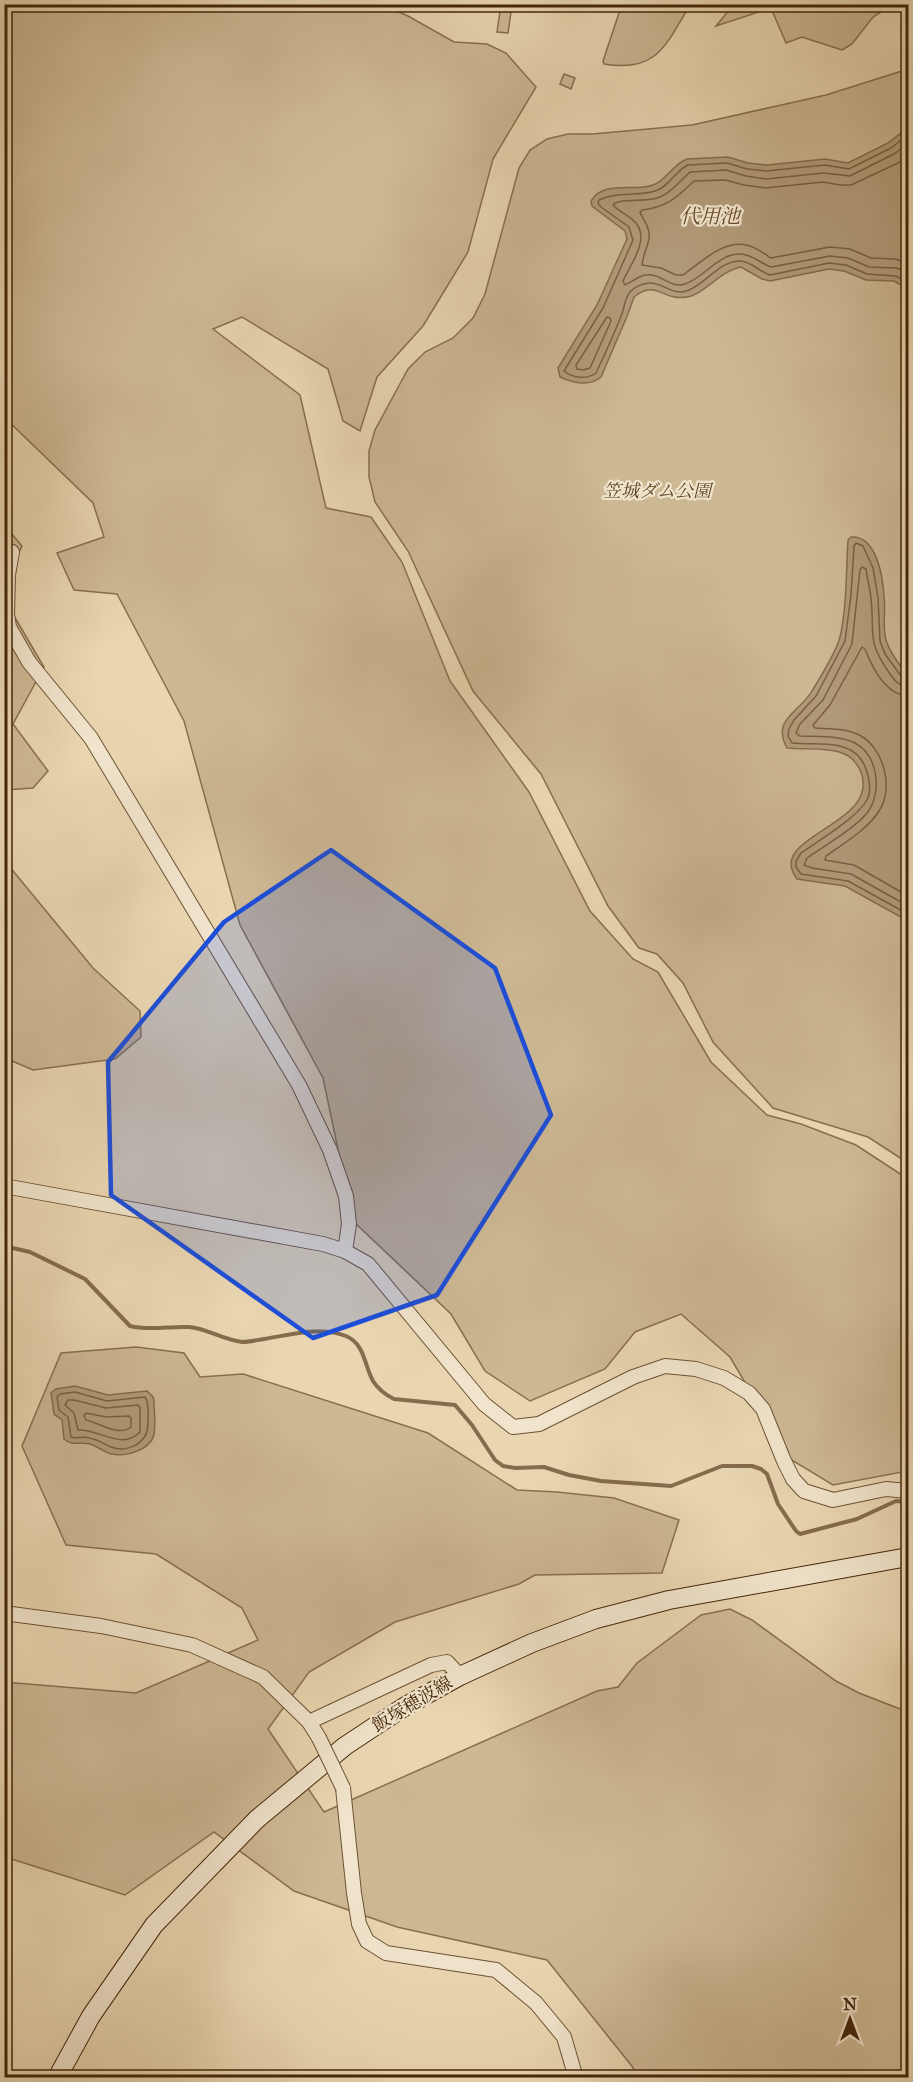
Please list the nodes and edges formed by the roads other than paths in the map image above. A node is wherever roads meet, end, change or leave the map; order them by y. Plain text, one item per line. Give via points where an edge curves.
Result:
1 (12, 552) dead end
2 (4, 1186) edge
3 (345, 1251) junction
4 (909, 1491) edge
5 (909, 1557) edge
6 (4, 1614) edge
7 (460, 1676) junction
8 (309, 1722) junction
9 (57, 2078) edge
10 (576, 2078) edge

1 - 3 street via 8,575 9,627 29,662 92,738 299,1085 330,1150 346,1196 350,1224
2 - 3 street
3 - 4 street via 368,1264 484,1404 513,1427 538,1424 665,1365 696,1369 724,1378 749,1393 763,1409 784,1461 804,1491 833,1500 886,1489
5 - 7 main road, 飯塚穂波線 via 733,1587 596,1619
6 - 8 street via 101,1626 192,1645 263,1677
7 - 8 street via 447,1662 431,1665
7 - 9 main road, 飯塚穂波線 via 345,1746 257,1819 154,1925 91,2016
8 - 10 street, bridge via 343,1788 354,1893 359,1924 367,1941 386,1953 496,1970 536,2003 564,2037

